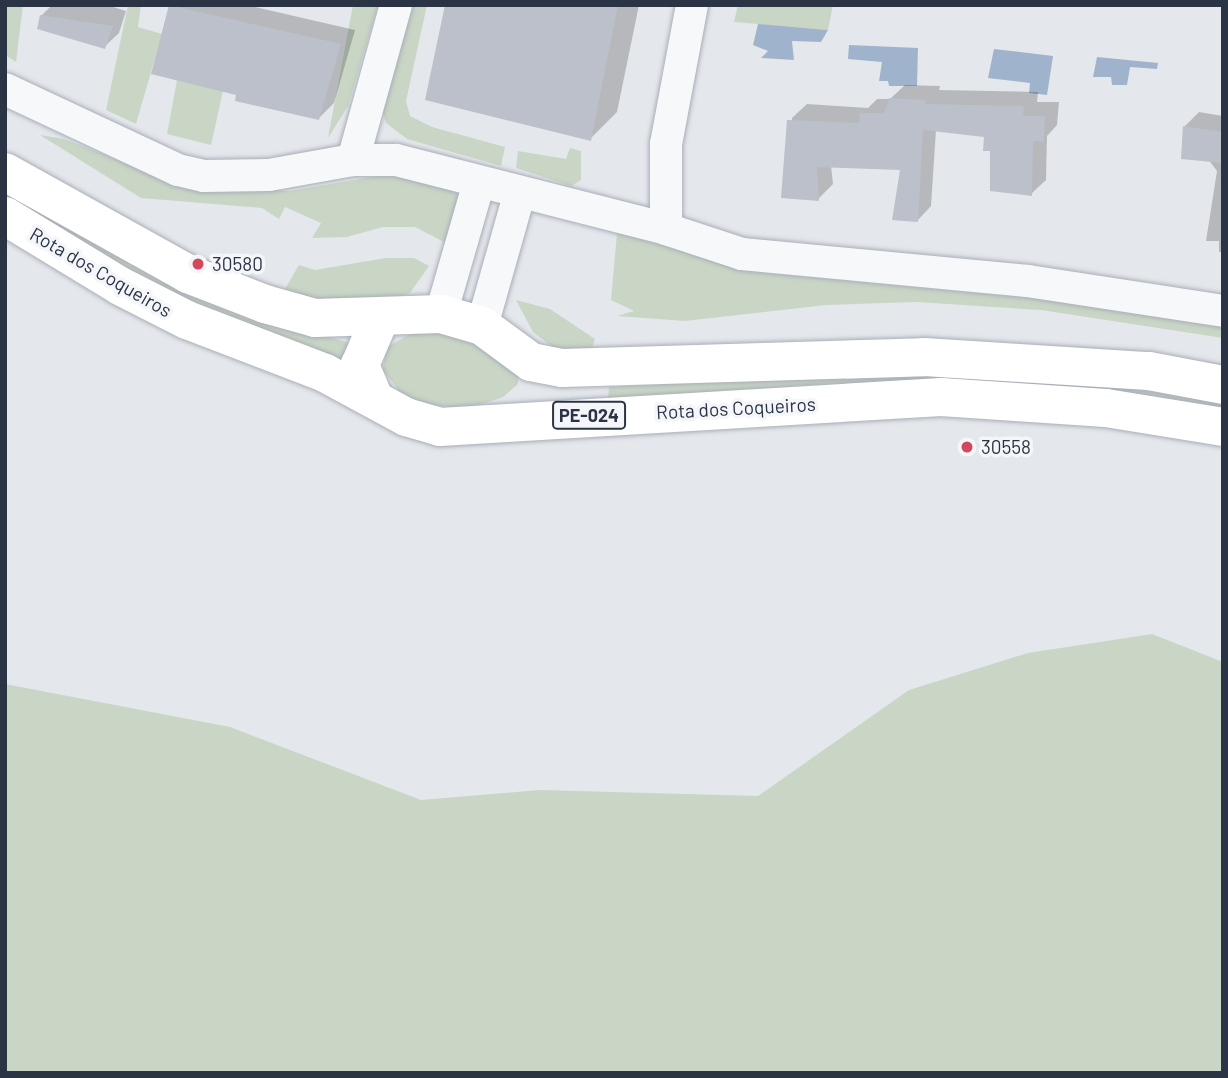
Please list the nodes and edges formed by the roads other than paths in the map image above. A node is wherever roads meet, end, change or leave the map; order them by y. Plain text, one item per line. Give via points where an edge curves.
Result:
1 (396, 5) edge
2 (692, 5) edge
3 (5, 89) edge
4 (352, 160) junction
5 (5, 172) edge
6 (479, 182) junction
7 (520, 192) junction
8 (5, 216) edge
9 (666, 229) junction
10 (1223, 311) edge
11 (442, 314) junction
12 (380, 318) junction
13 (482, 326) junction
14 (531, 362) junction
15 (1223, 385) edge
16 (373, 396) junction
17 (498, 420) junction
18 (1223, 426) edge

1 - 4 street
2 - 9 street via 666,144
3 - 4 street via 165,165 204,176 269,175
4 - 6 street via 396,160
5 - 12 main road, Rota dos Coqueiros via 134,246 227,290 315,318
6 - 7 street
6 - 11 street
7 - 9 street
7 - 13 street
8 - 16 main road, Rota dos Coqueiros / PE-024 via 120,286 187,320
9 - 10 street via 753,255 1028,281
11 - 12 main road, Rota dos Coqueiros
11 - 13 main road, Rota dos Coqueiros
12 - 16 main road via 360,365
13 - 14 main road, Rota dos Coqueiros
14 - 15 main road, Rota dos Coqueiros via 602,370 951,358 1149,371
14 - 17 main road via 533,382 523,401
16 - 17 main road, Rota dos Coqueiros / PE-024 via 406,417 440,427 467,428
17 - 18 main road, Rota dos Coqueiros / PE-024 via 941,397 1106,408

